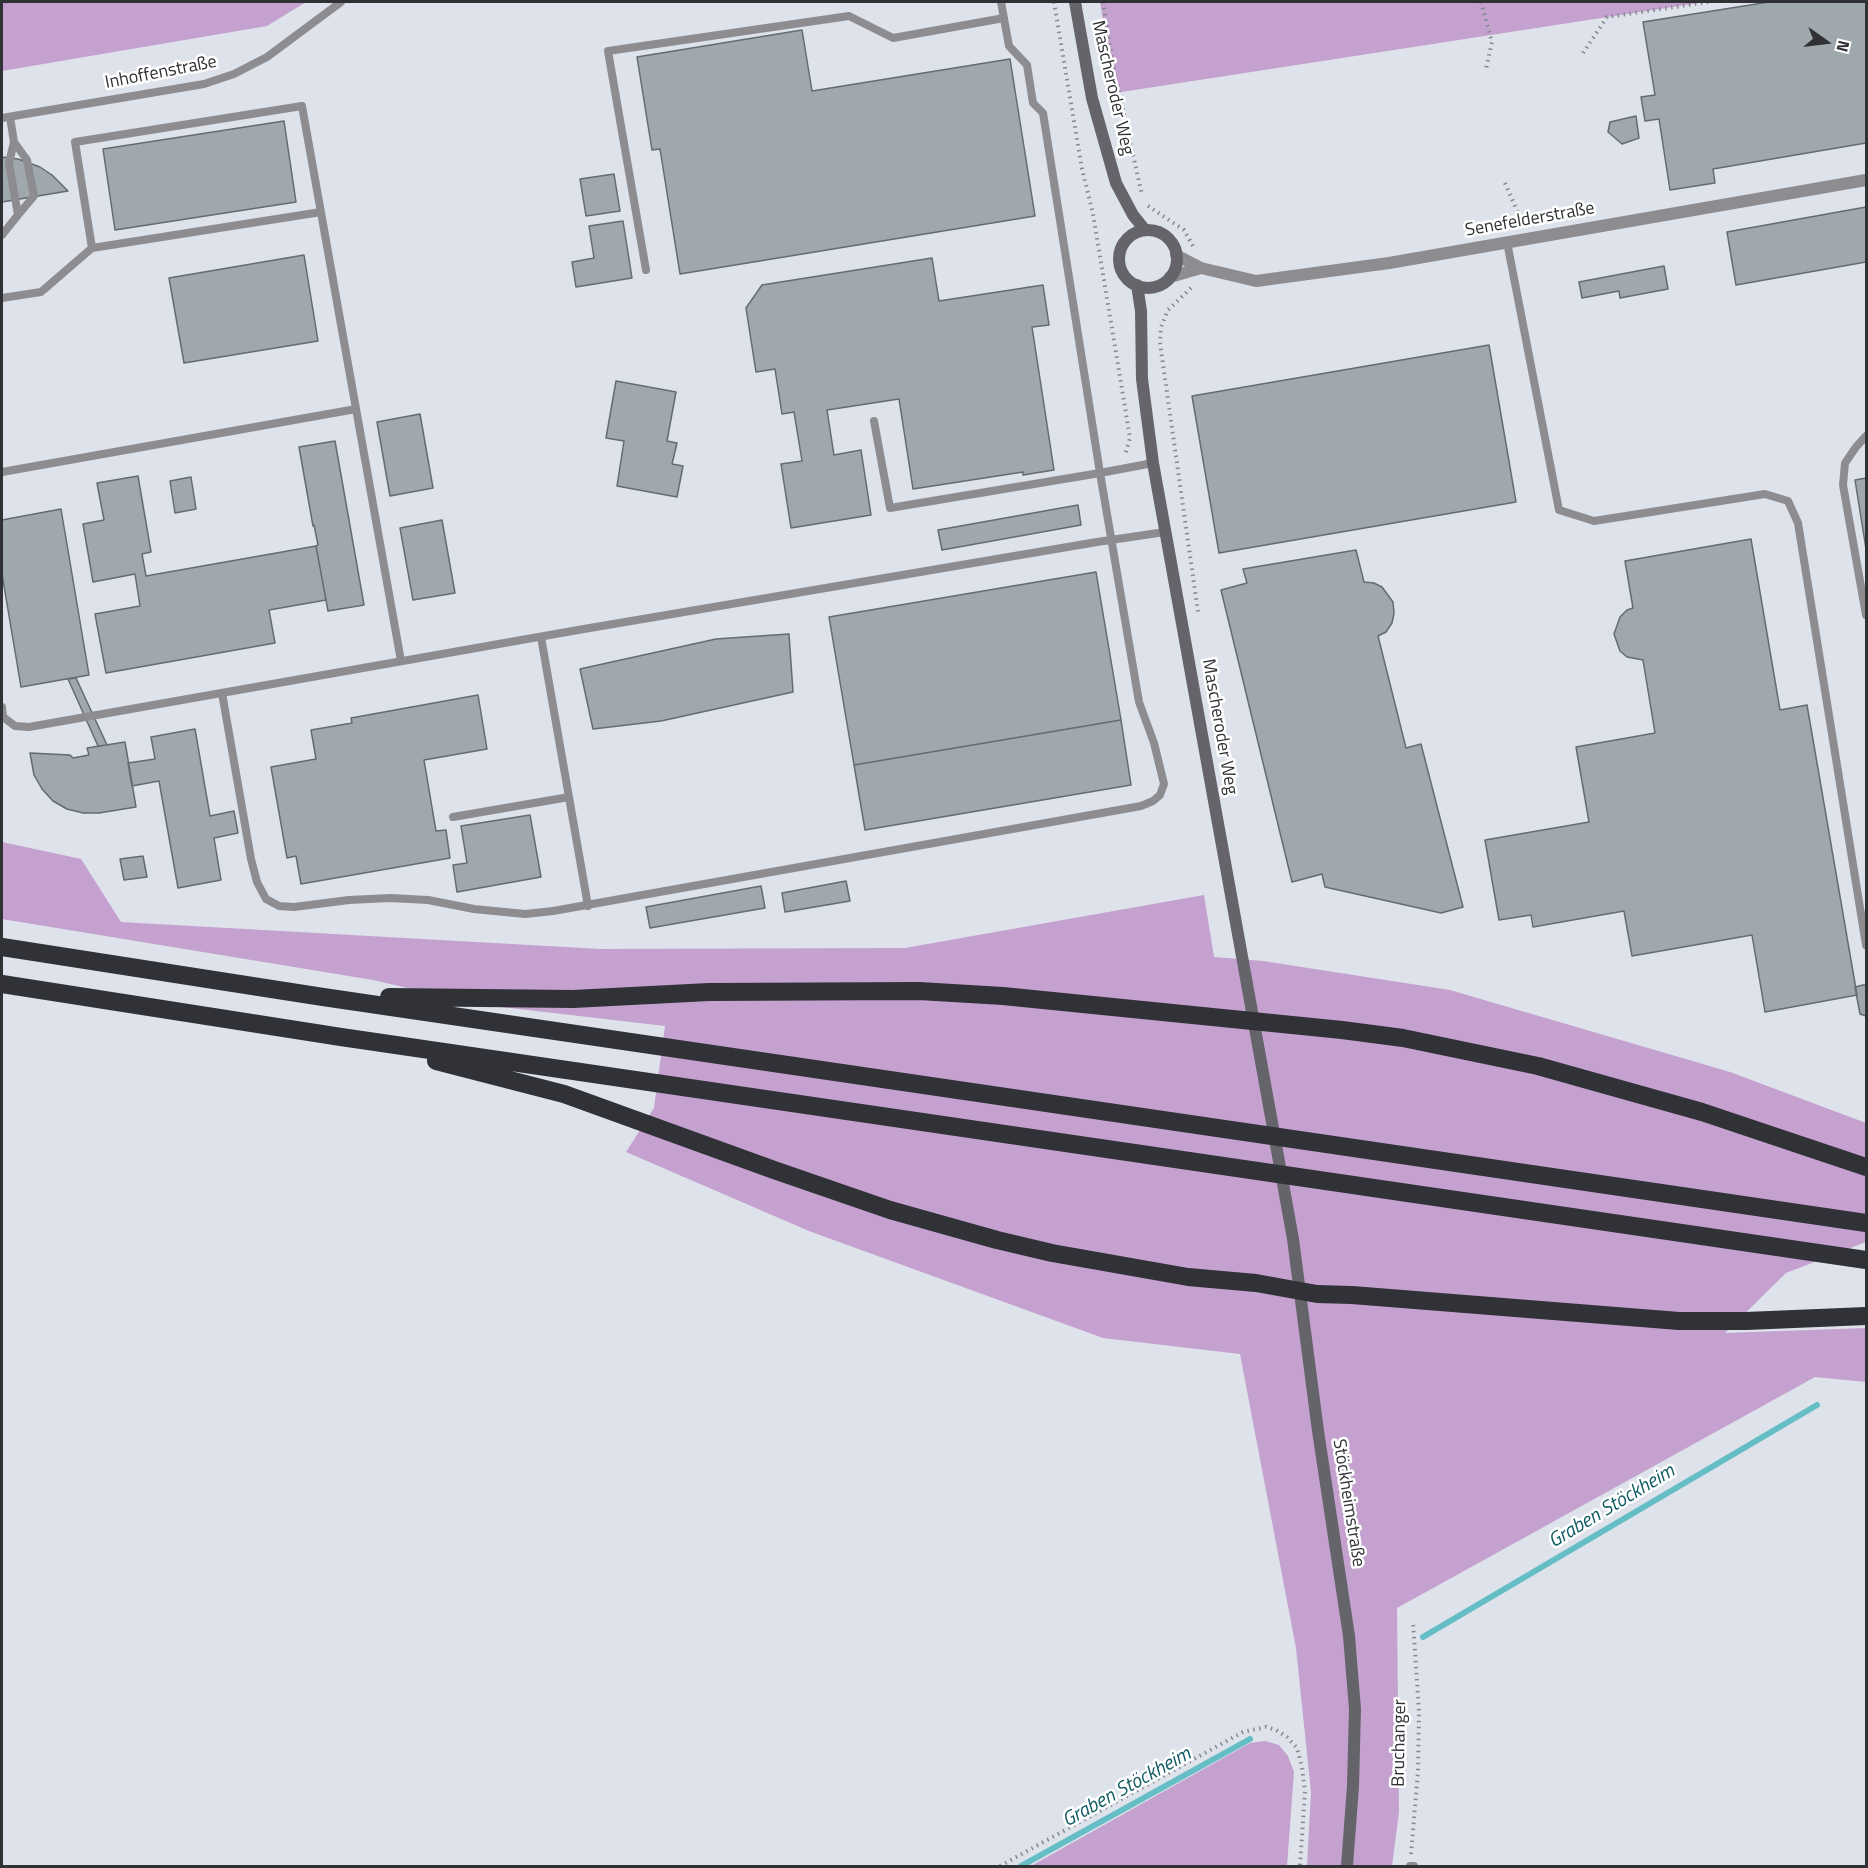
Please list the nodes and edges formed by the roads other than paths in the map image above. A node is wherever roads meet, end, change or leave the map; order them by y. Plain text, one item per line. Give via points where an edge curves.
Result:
1 (341, 2) edge
2 (1001, 2) edge
3 (1075, 2) edge
4 (1004, 18) junction
5 (6, 117) edge
6 (14, 142) junction
7 (1866, 180) edge
8 (321, 212) junction
9 (18, 214) junction
10 (1133, 215) junction
11 (1145, 230) junction
12 (2, 235) edge
13 (1132, 235) junction
14 (1507, 243) junction
15 (92, 248) junction
16 (1176, 255) junction
17 (1201, 268) junction
18 (646, 270) dead end
19 (1170, 276) junction
20 (1142, 286) junction
21 (2, 298) edge
22 (356, 410) junction
23 (874, 420) dead end
24 (1866, 436) edge
25 (1153, 463) junction
26 (2, 472) edge
27 (1100, 473) junction
28 (1165, 532) junction
29 (1112, 540) junction
30 (1865, 599) edge
31 (1866, 615) edge
32 (541, 637) junction
33 (401, 662) junction
34 (222, 693) junction
35 (2, 707) edge
36 (569, 797) junction
37 (453, 817) dead end
38 (588, 906) junction
39 (1866, 945) edge
40 (2, 947) edge
41 (2, 984) edge
42 (323, 997) junction
43 (1254, 1021) junction
44 (342, 1037) junction
45 (1276, 1148) joint
46 (1866, 1167) edge
47 (1866, 1223) edge
48 (1866, 1260) edge
49 (1300, 1292) junction
50 (1866, 1317) edge
51 (1347, 1866) edge

1 - 5 lane, Inhoffenstraße via 267,57 234,74 204,84
2 - 4 lane
3 - 10 street, Mascheroder Weg via 1092,98 1116,183
4 - 18 lane via 893,38 849,16 608,51
4 - 27 lane via 1009,46 1027,65 1034,103 1043,113
5 - 6 lane
6 - 9 lane via 9,164
6 - 9 lane via 27,160 34,196
7 - 14 street, Senefelderstraße
8 - 15 lane
8 - 15 lane via 302,106 75,142
8 - 22 lane
9 - 12 lane
10 - 11 street, Mascheroder Weg
10 - 13 street
11 - 13 street
11 - 16 street via 1169,239
13 - 20 street via 1121,248 1120,266 1123,274
14 - 17 street, Senefelderstraße via 1256,281
14 - 39 lane via 1559,510 1594,521 1765,494 1788,501 1798,523
15 - 21 lane via 41,292
16 - 17 street, Senefelderstraße
16 - 19 street
17 - 19 street, Senefelderstraße
19 - 20 street via 1164,282
20 - 25 street, Mascheroder Weg via 1142,379
22 - 26 lane
22 - 33 lane
23 - 27 lane via 890,508
24 - 30 lane via 1845,463 1843,485
25 - 27 lane
25 - 28 street, Mascheroder Weg
27 - 29 lane
28 - 29 lane
28 - 43 street, Mascheroder Weg
29 - 32 lane
29 - 38 lane via 1139,702 1163,772 1164,784 1153,801
30 - 31 lane
32 - 33 lane
32 - 36 lane
33 - 34 lane
34 - 35 lane via 29,727 15,726 3,717
34 - 38 lane via 251,859 266,899 279,906 294,907 349,900 428,900 525,914
36 - 37 lane
36 - 38 lane
40 - 42 highway
41 - 44 highway
42 - 43 highway via 573,999 721,992 919,991
42 - 47 highway
43 - 45 street, Mascheroder Weg
43 - 46 highway via 1403,1038 1538,1066 1702,1112
44 - 48 highway
44 - 49 highway via 564,1094 890,1210 997,1240 1177,1275
45 - 49 street, Stöckheimstraße
49 - 50 highway via 1679,1321
49 - 51 street, Stöckheimstraße via 1351,1657 1355,1709

